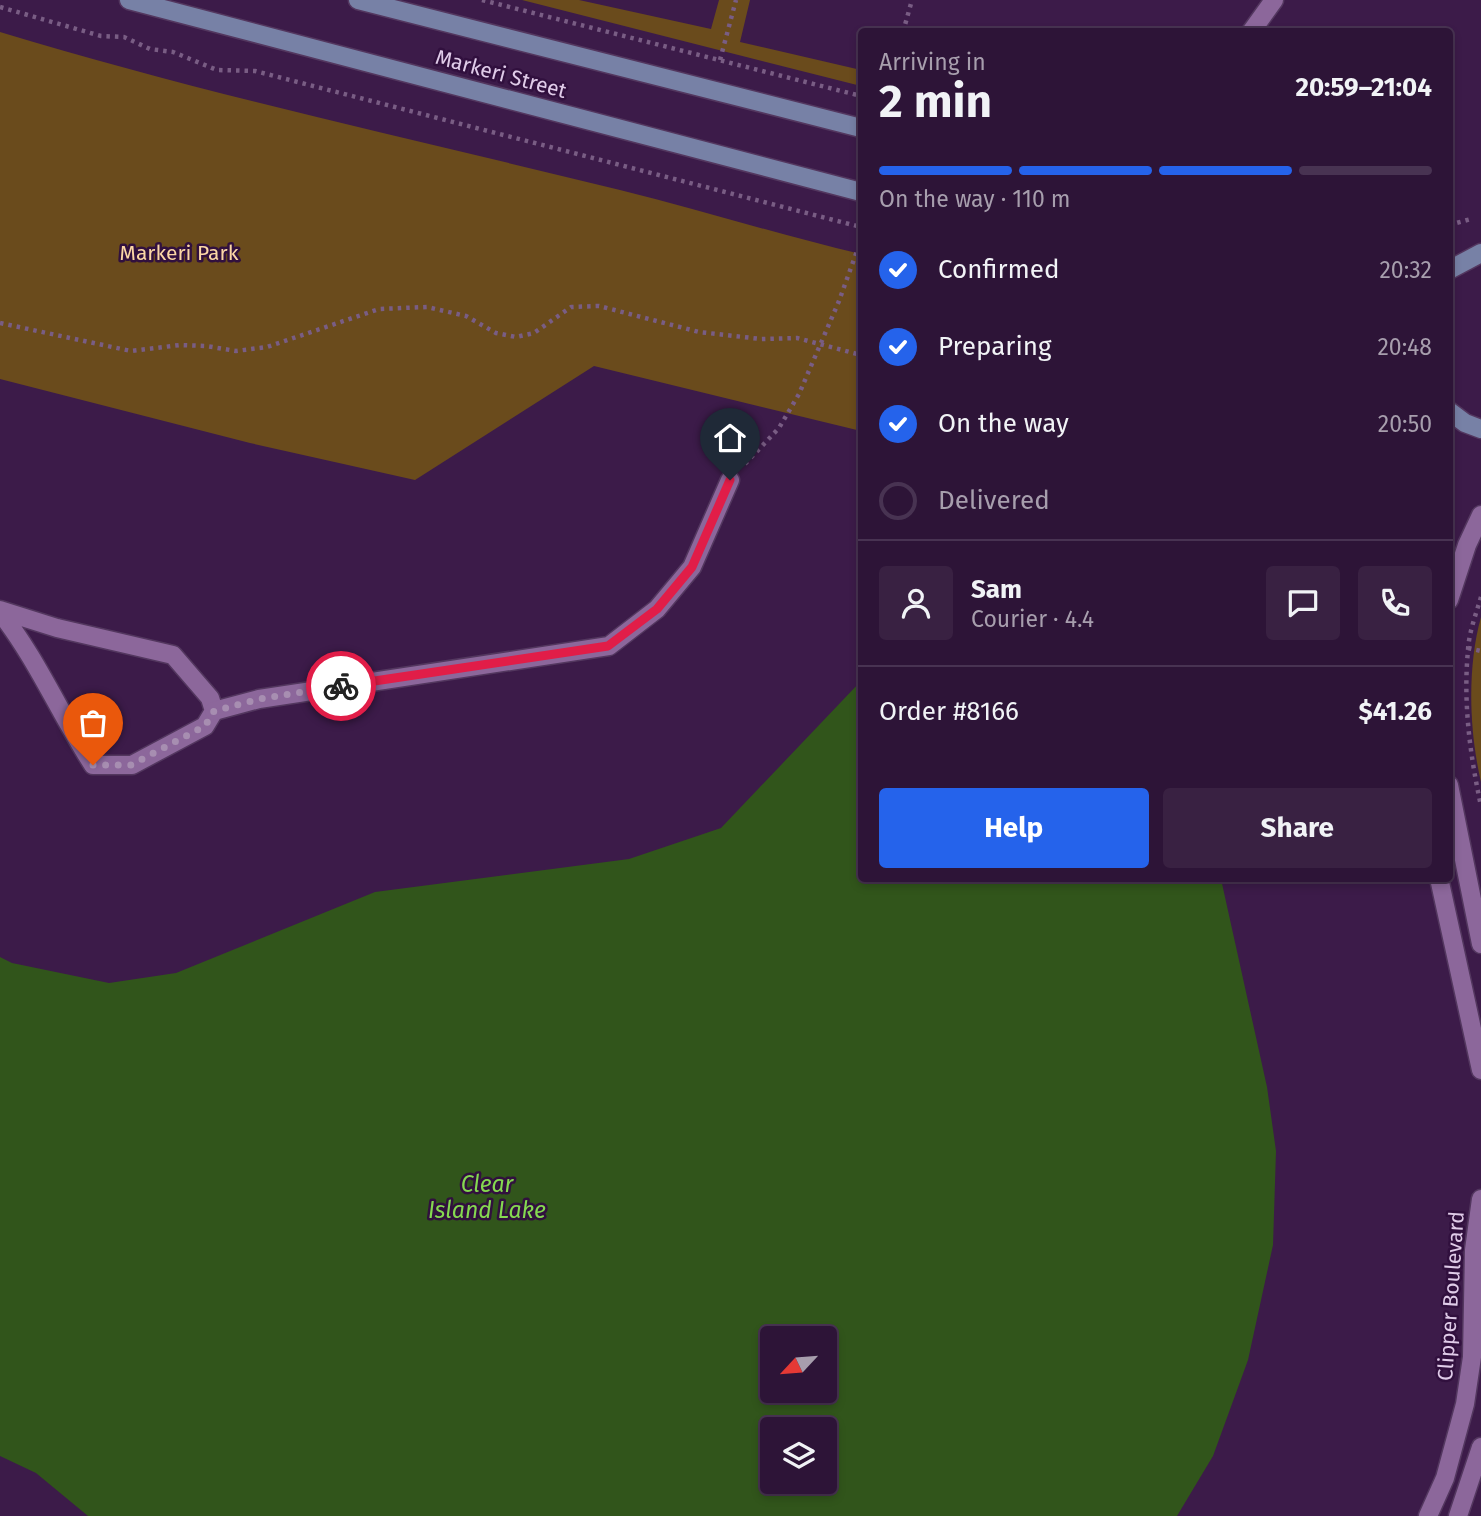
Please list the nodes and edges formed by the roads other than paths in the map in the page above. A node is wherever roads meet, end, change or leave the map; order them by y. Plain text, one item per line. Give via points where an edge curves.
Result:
1 (129, 0) edge
2 (358, 0) edge
3 (1274, 0) edge
4 (1254, 28) edge
5 (858, 127) edge
6 (858, 191) edge
7 (1481, 252) edge
8 (1453, 268) edge
9 (1453, 414) edge
10 (1481, 429) edge
11 (730, 480) road end
12 (1481, 514) edge
13 (1453, 588) edge
14 (0, 611) edge
15 (214, 711) junction
16 (1453, 805) edge
17 (1439, 882) edge
18 (1481, 944) edge
19 (1481, 1070) edge
20 (1481, 1199) edge
21 (1477, 1250) edge
22 (1481, 1447) edge
23 (1428, 1516) edge
24 (1458, 1516) edge

1 - 6 main road, Markeri Street
2 - 5 main road, Markeri Street
3 - 4 street
7 - 8 main road
9 - 10 main road
11 - 15 street via 692,567 657,609 608,646 271,697
12 - 13 street
14 - 15 street via 173,655 209,698
14 - 15 street via 25,643 93,765 131,765 205,726
16 - 18 street
17 - 19 street
20 - 21 street, Clipper Boulevard
21 - 23 street, Clipper Boulevard via 1465,1404 1445,1478
22 - 24 street

